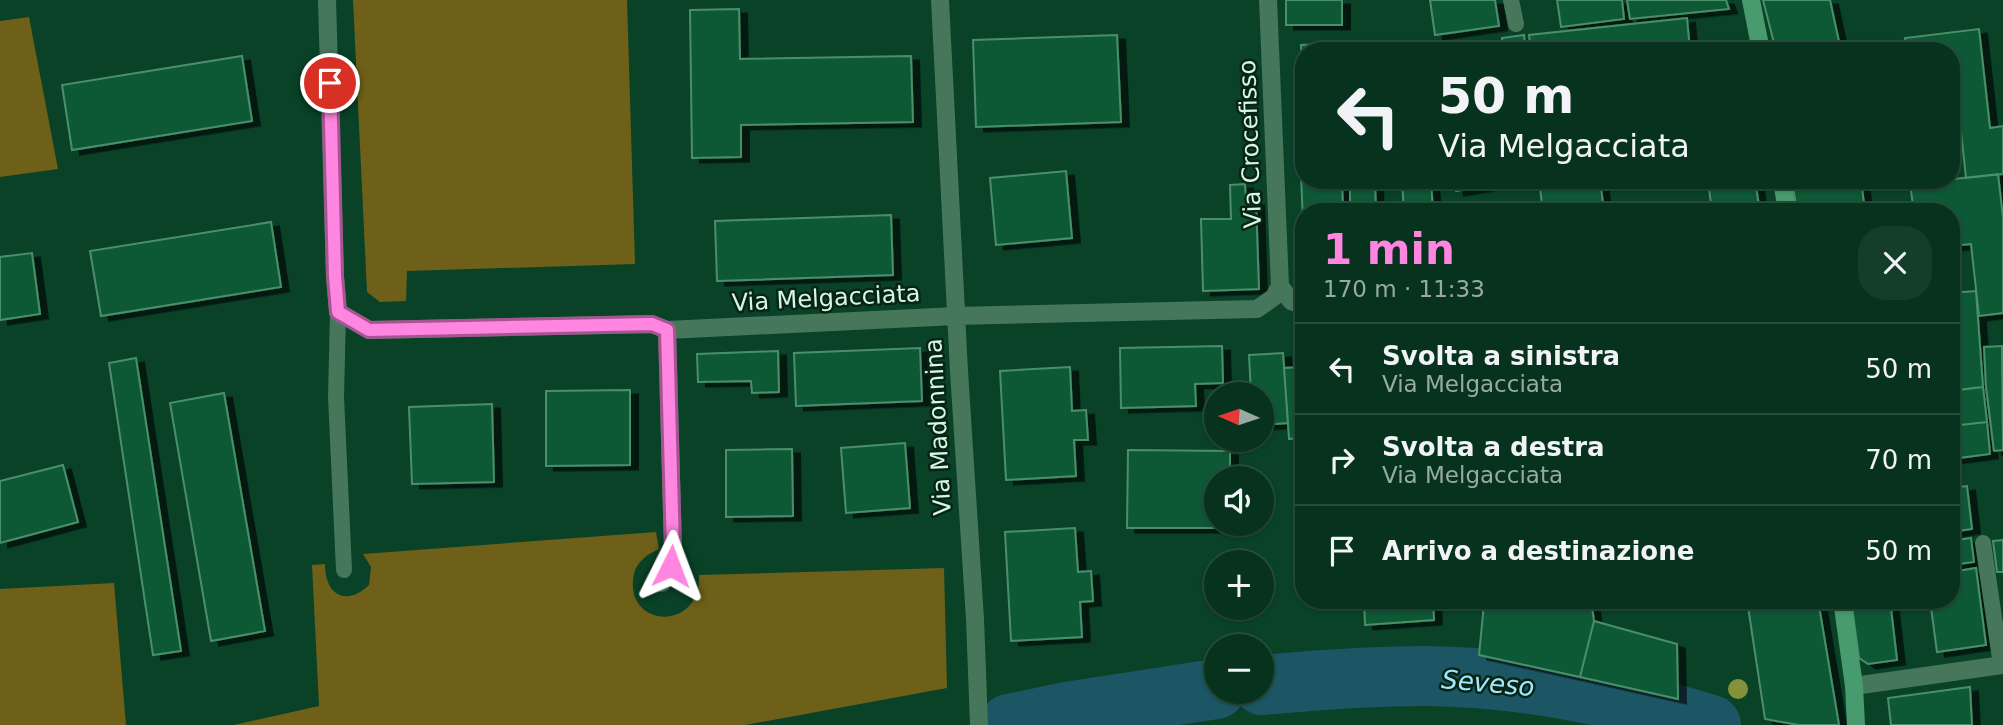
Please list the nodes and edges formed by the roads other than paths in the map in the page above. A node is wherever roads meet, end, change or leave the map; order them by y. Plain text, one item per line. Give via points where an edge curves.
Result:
1 (327, 0) edge
2 (940, 0) edge
3 (1268, 0) edge
4 (1511, 0) edge
5 (1751, 0) edge
6 (1516, 24) dead end
7 (1759, 42) edge
8 (1280, 286) junction
9 (1295, 303) edge
10 (338, 312) junction
11 (956, 316) junction
12 (667, 330) junction
13 (1983, 543) dead end
14 (344, 570) dead end
15 (662, 583) dead end
16 (1843, 609) edge
17 (2002, 665) edge
18 (1854, 686) junction
19 (979, 725) edge
20 (1856, 725) edge

1 - 10 street
2 - 11 street, Via Madonnina
3 - 8 street, Via Crocefisso
4 - 6 lane
5 - 7 street
8 - 9 street
8 - 11 street, Via Melgacciata via 1274,297 1257,309
10 - 12 street, Via Melgacciata via 369,330 652,324
10 - 14 lane via 336,397
11 - 12 street, Via Melgacciata
11 - 19 street, Via Madonnina
12 - 15 street via 673,549
13 - 17 lane
16 - 18 street
17 - 18 street
18 - 20 street

